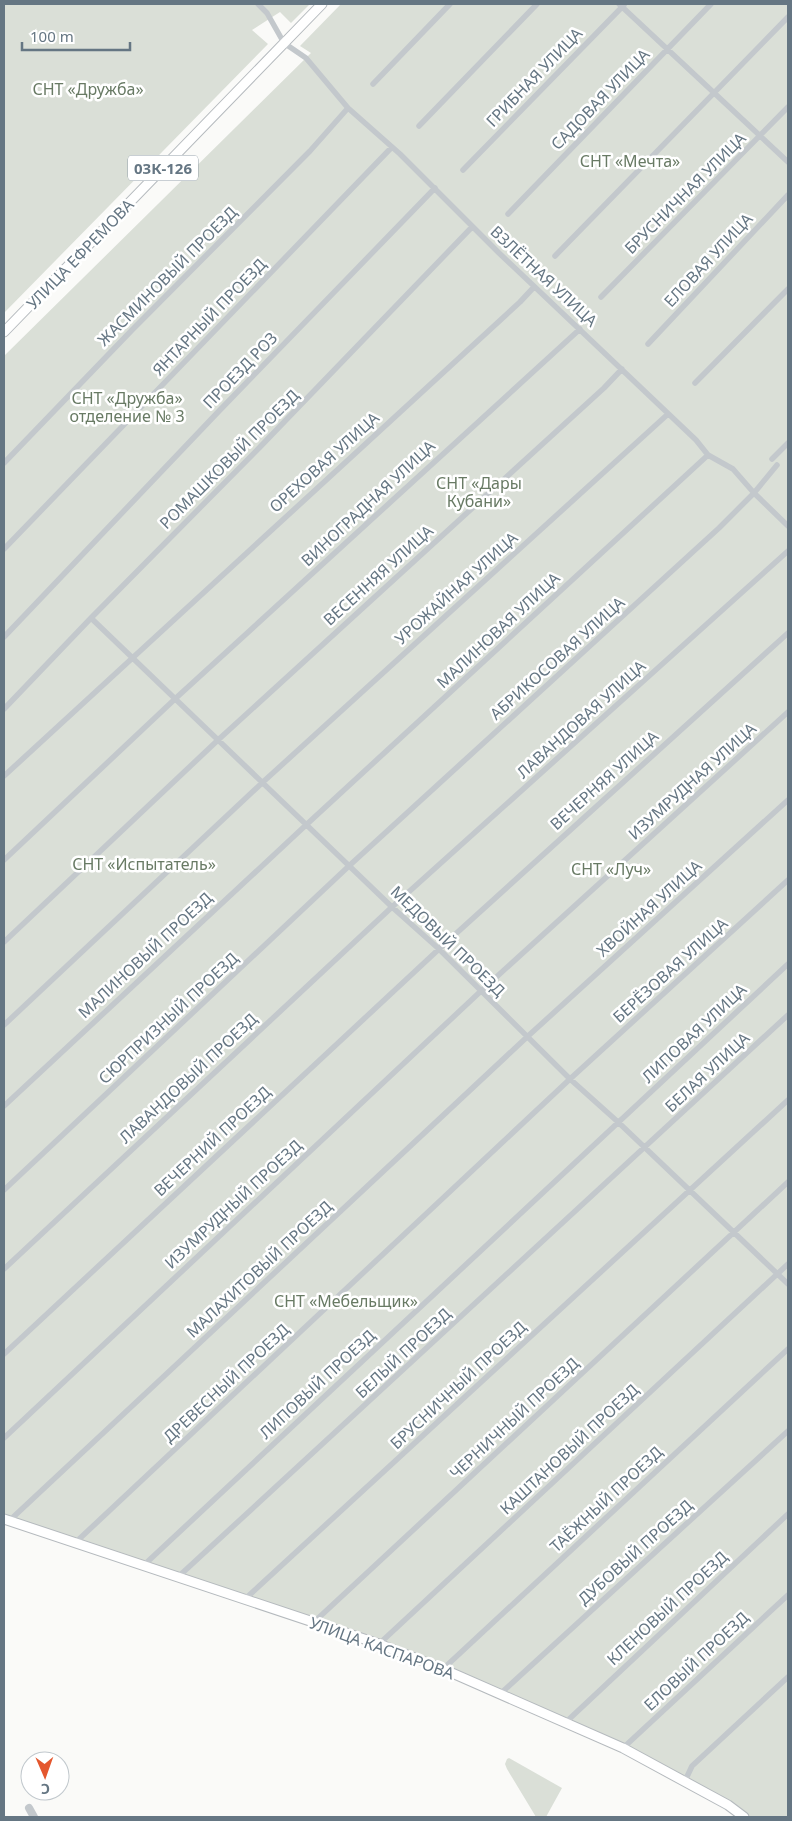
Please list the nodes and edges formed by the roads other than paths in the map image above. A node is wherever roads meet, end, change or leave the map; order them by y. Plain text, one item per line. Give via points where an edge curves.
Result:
1 (258, 4) edge
2 (322, 4) edge
3 (450, 4) edge
4 (537, 4) edge
5 (711, 4) edge
6 (622, 5) edge
7 (788, 17) edge
8 (284, 43) junction
9 (667, 49) junction
10 (372, 84) dead end
11 (714, 93) junction
12 (788, 107) edge
13 (348, 108) junction
14 (419, 126) dead end
15 (760, 136) junction
16 (392, 147) junction
17 (788, 162) edge
18 (463, 170) dead end
19 (435, 188) junction
20 (788, 196) edge
21 (508, 214) dead end
22 (472, 227) junction
23 (555, 256) dead end
24 (534, 287) junction
25 (788, 289) edge
26 (601, 297) dead end
27 (580, 329) junction
28 (4, 332) edge
29 (648, 344) dead end
30 (622, 369) junction
31 (695, 384) dead end
32 (668, 414) junction
33 (788, 443) edge
34 (708, 455) junction
35 (772, 459) dead end
36 (4, 462) edge
37 (777, 465) dead end
38 (754, 493) junction
39 (788, 526) edge
40 (4, 549) edge
41 (788, 551) edge
42 (91, 618) junction
43 (788, 633) edge
44 (4, 637) edge
45 (132, 657) junction
46 (176, 698) junction
47 (4, 709) edge
48 (788, 712) edge
49 (218, 740) junction
50 (4, 776) edge
51 (263, 782) junction
52 (788, 800) edge
53 (306, 824) junction
54 (4, 860) edge
55 (350, 865) junction
56 (788, 880) edge
57 (392, 908) junction
58 (4, 942) edge
59 (439, 949) junction
60 (788, 964) edge
61 (481, 991) junction
62 (788, 1015) edge
63 (4, 1025) edge
64 (527, 1037) junction
65 (570, 1079) junction
66 (788, 1100) edge
67 (4, 1106) edge
68 (618, 1122) junction
69 (645, 1149) junction
70 (788, 1182) edge
71 (4, 1190) edge
72 (690, 1191) junction
73 (734, 1233) junction
74 (788, 1264) edge
75 (4, 1270) edge
76 (778, 1274) junction
77 (788, 1284) edge
78 (788, 1349) edge
79 (4, 1354) edge
80 (788, 1431) edge
81 (4, 1438) edge
82 (788, 1514) edge
83 (7, 1520) edge
84 (76, 1542) junction
85 (144, 1565) junction
86 (178, 1577) junction
87 (788, 1595) edge
88 (245, 1599) junction
89 (313, 1623) junction
90 (379, 1644) junction
91 (442, 1668) junction
92 (788, 1677) edge
93 (500, 1694) junction
94 (565, 1723) junction
95 (623, 1748) junction
96 (685, 1781) junction
97 (29, 1808) dead end
98 (34, 1817) edge
99 (744, 1817) edge

1 - 8 street
2 - 8 main road, УЛИЦА ЕФРЕМОВА / 03К-126
3 - 10 street
4 - 14 street
5 - 9 street, САДОВАЯ УЛИЦА
6 - 9 street
6 - 18 street, ГРИБНАЯ УЛИЦА
7 - 11 street
8 - 13 street, ВЗЛЁТНАЯ УЛИЦА via 306,58
8 - 28 main road, УЛИЦА ЕФРЕМОВА / 03К-126
9 - 11 street
9 - 21 street, САДОВАЯ УЛИЦА
11 - 15 street
11 - 23 street
12 - 15 street, БРУСНИЧНАЯ УЛИЦА
13 - 16 street, ВЗЛЁТНАЯ УЛИЦА
13 - 36 street, ЖАСМИНОВЫЙ ПРОЕЗД via 310,151
15 - 17 street
15 - 26 street, БРУСНИЧНАЯ УЛИЦА
16 - 19 street, ВЗЛЁТНАЯ УЛИЦА
16 - 40 street, ЯНТАРНЫЙ ПРОЕЗД
19 - 22 street, ВЗЛЁТНАЯ УЛИЦА
19 - 44 street, ПРОЕЗД РОЗ
20 - 29 street, ЕЛОВАЯ УЛИЦА
22 - 24 street, ВЗЛЁТНАЯ УЛИЦА
22 - 42 street, РОМАШКОВЫЙ ПРОЕЗД
24 - 27 street, ВЗЛЁТНАЯ УЛИЦА
24 - 45 street, ОРЕХОВАЯ УЛИЦА
25 - 31 street
27 - 30 street, ВЗЛЁТНАЯ УЛИЦА
27 - 46 street, ВИНОГРАДНАЯ УЛИЦА
30 - 32 street, ВЗЛЁТНАЯ УЛИЦА
30 - 49 street, ВЕСЕННЯЯ УЛИЦА
32 - 34 street, ВЗЛЁТНАЯ УЛИЦА
32 - 51 street, УРОЖАЙНАЯ УЛИЦА
33 - 35 street
34 - 38 street, ВЗЛЁТНАЯ УЛИЦА via 733,469
34 - 53 street, МАЛИНОВАЯ УЛИЦА
37 - 38 street, АБРИКОСОВАЯ УЛИЦА
38 - 39 street, ВЗЛЁТНАЯ УЛИЦА
38 - 55 street, АБРИКОСОВАЯ УЛИЦА
41 - 57 street, ЛАВАНДОВАЯ УЛИЦА
42 - 45 street, МЕДОВЫЙ ПРОЕЗД
42 - 47 street, РОМАШКОВЫЙ ПРОЕЗД
43 - 59 street, ВЕЧЕРНЯЯ УЛИЦА
45 - 46 street, МЕДОВЫЙ ПРОЕЗД
45 - 50 street, ОРЕХОВАЯ УЛИЦА
46 - 49 street, МЕДОВЫЙ ПРОЕЗД
46 - 54 street, ВИНОГРАДНАЯ УЛИЦА
48 - 61 street, ИЗУМРУДНАЯ УЛИЦА
49 - 51 street, МЕДОВЫЙ ПРОЕЗД
49 - 58 street, ВЕСЕННЯЯ УЛИЦА
51 - 53 street, МЕДОВЫЙ ПРОЕЗД
51 - 63 street, УРОЖАЙНАЯ УЛИЦА
52 - 64 street, ХВОЙНАЯ УЛИЦА
53 - 55 street, МЕДОВЫЙ ПРОЕЗД
53 - 67 street, МАЛИНОВЫЙ ПРОЕЗД
55 - 57 street, МЕДОВЫЙ ПРОЕЗД
55 - 71 street, СЮРПРИЗНЫЙ ПРОЕЗД
56 - 65 street, БЕРЁЗОВАЯ УЛИЦА
57 - 59 street, МЕДОВЫЙ ПРОЕЗД
57 - 75 street, ЛАВАНДОВЫЙ ПРОЕЗД
59 - 61 street, МЕДОВЫЙ ПРОЕЗД
59 - 79 street, ВЕЧЕРНИЙ ПРОЕЗД
60 - 68 street, ЛИПОВАЯ УЛИЦА
61 - 64 street, МЕДОВЫЙ ПРОЕЗД
61 - 81 street, ИЗУМРУДНЫЙ ПРОЕЗД
62 - 69 street, БЕЛАЯ УЛИЦА
64 - 65 street, МЕДОВЫЙ ПРОЕЗД
64 - 83 street, МАЛАХИТОВЫЙ ПРОЕЗД
65 - 68 street, МЕДОВЫЙ ПРОЕЗД
65 - 84 street, ДРЕВЕСНЫЙ ПРОЕЗД
66 - 72 street
68 - 69 street, МЕДОВЫЙ ПРОЕЗД
68 - 85 street, ЛИПОВЫЙ ПРОЕЗД
69 - 72 street, МЕДОВЫЙ ПРОЕЗД
69 - 86 street, БЕЛЫЙ ПРОЕЗД
70 - 73 street, ЧЕРНИЧНЫЙ ПРОЕЗД
72 - 73 street, МЕДОВЫЙ ПРОЕЗД
72 - 88 street, БРУСНИЧНЫЙ ПРОЕЗД
73 - 76 street, МЕДОВЫЙ ПРОЕЗД
73 - 89 street, ЧЕРНИЧНЫЙ ПРОЕЗД
74 - 76 street, КАШТАНОВЫЙ ПРОЕЗД
76 - 77 street, МЕДОВЫЙ ПРОЕЗД
76 - 90 street, КАШТАНОВЫЙ ПРОЕЗД
78 - 91 street, ТАЁЖНЫЙ ПРОЕЗД
80 - 93 street, ДУБОВЫЙ ПРОЕЗД
82 - 94 street, КЛЕНОВЫЙ ПРОЕЗД
83 - 84 main road, УЛИЦА КАСПАРОВА
84 - 85 main road, УЛИЦА КАСПАРОВА
85 - 86 main road, УЛИЦА КАСПАРОВА
86 - 88 main road, УЛИЦА КАСПАРОВА
87 - 95 street, ЕЛОВЫЙ ПРОЕЗД
88 - 89 main road, УЛИЦА КАСПАРОВА
89 - 90 main road, УЛИЦА КАСПАРОВА
90 - 91 main road, УЛИЦА КАСПАРОВА
91 - 93 main road, УЛИЦА КАСПАРОВА
92 - 96 street via 692,1766
93 - 94 main road, УЛИЦА КАСПАРОВА
94 - 95 main road, УЛИЦА КАСПАРОВА
95 - 96 main road, УЛИЦА КАСПАРОВА
96 - 99 main road, УЛИЦА КАСПАРОВА
97 - 98 street

